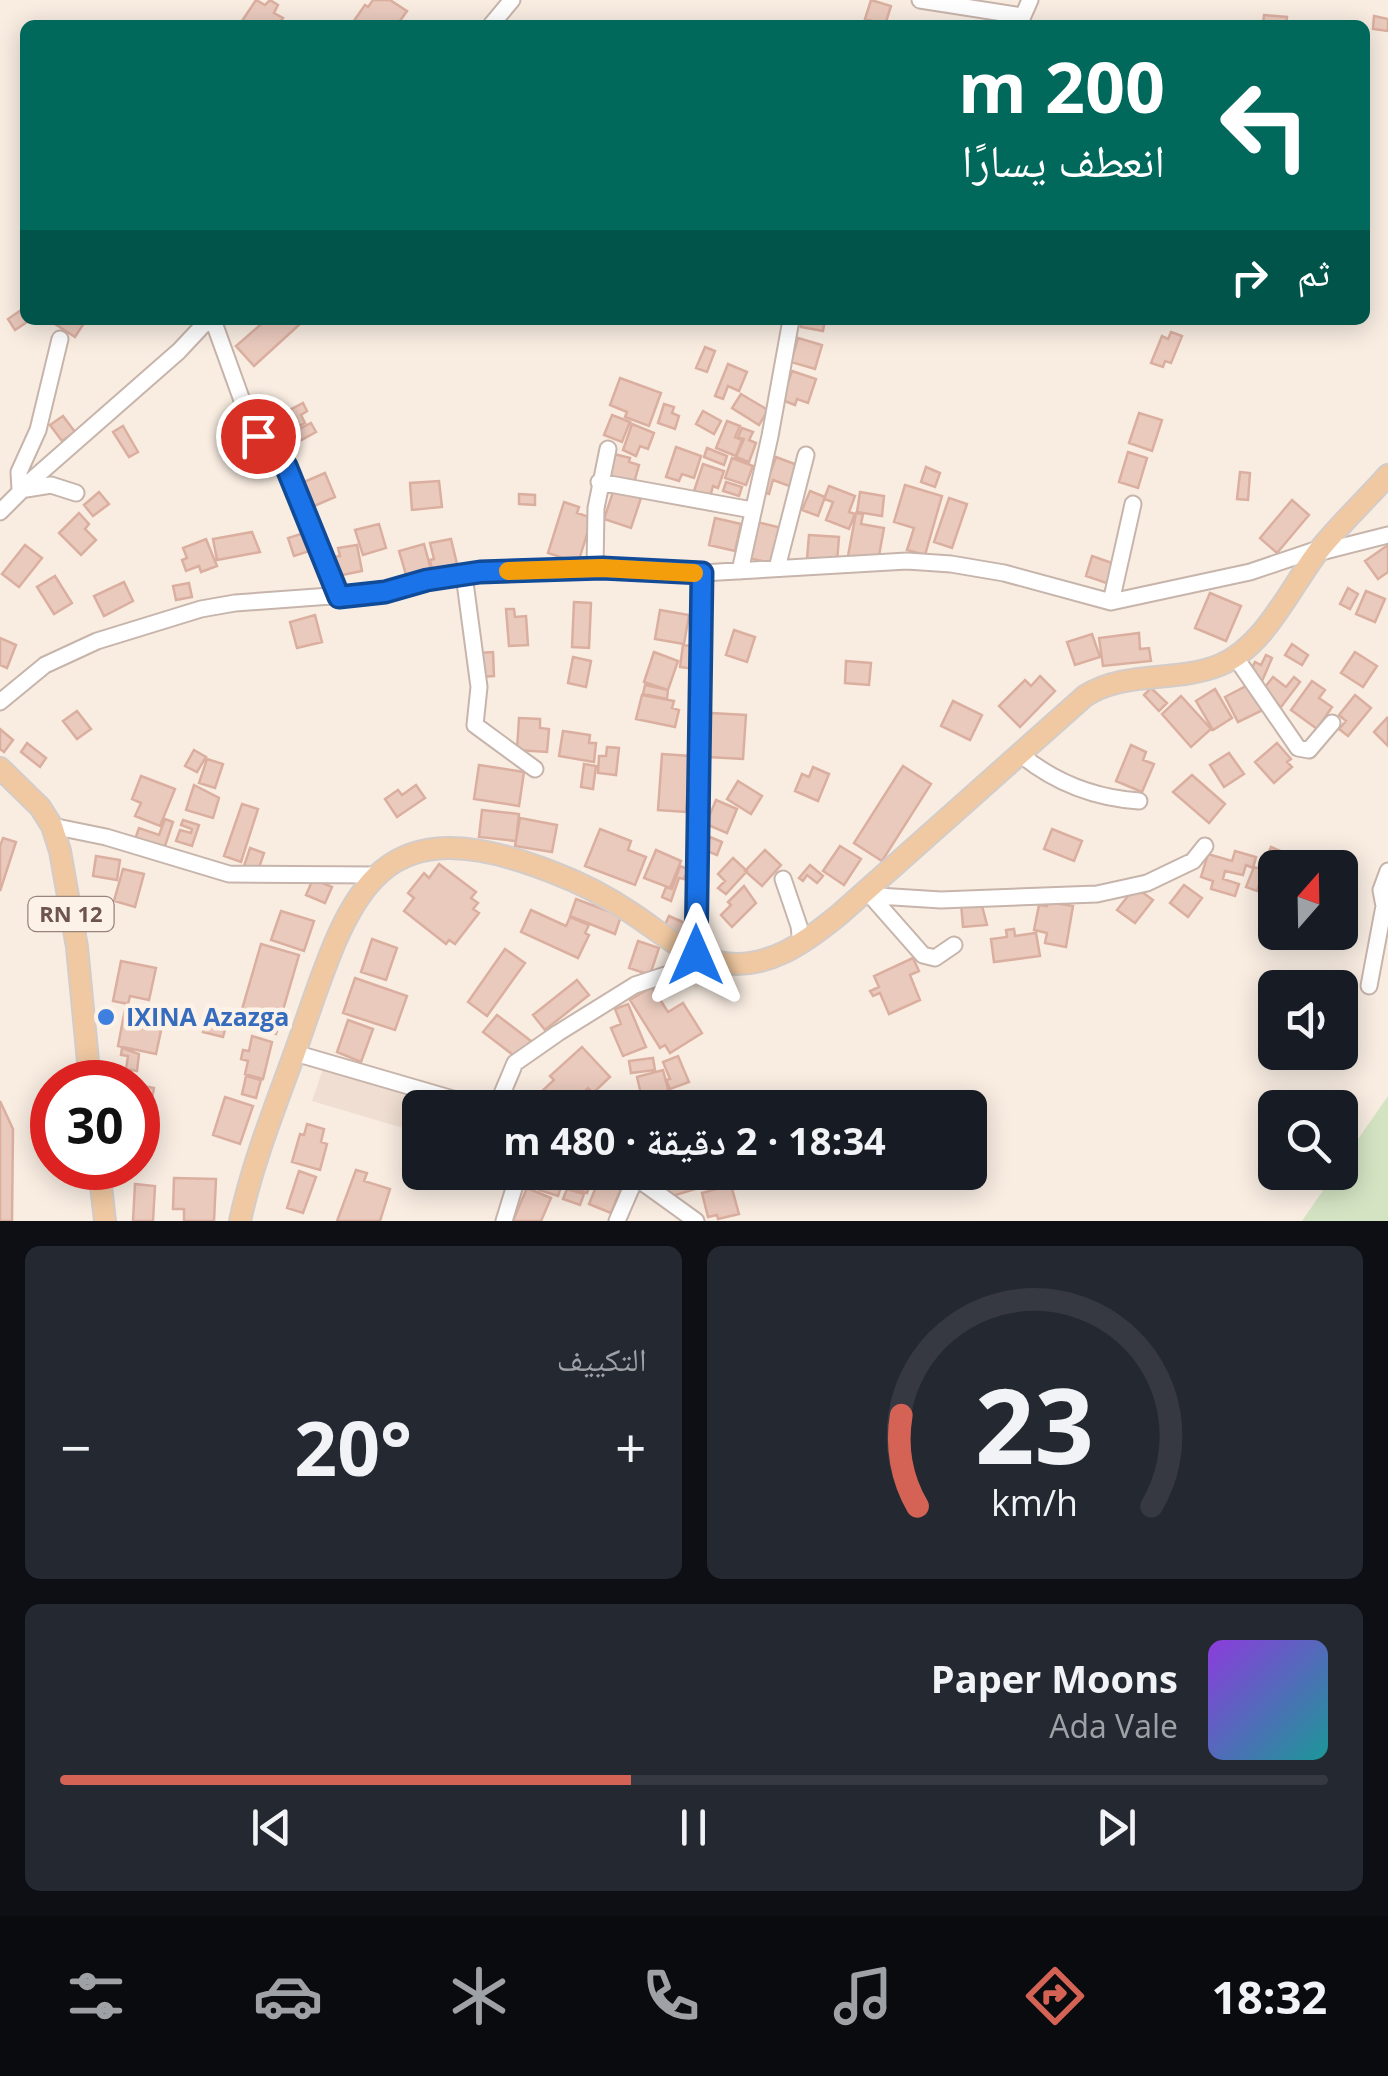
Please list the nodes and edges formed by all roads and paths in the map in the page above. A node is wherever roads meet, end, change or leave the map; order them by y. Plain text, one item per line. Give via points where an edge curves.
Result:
1 (512, 0) edge
2 (920, 0) edge
3 (1030, 0) edge
4 (495, 20) edge
5 (1021, 20) edge
6 (206, 325) edge
7 (213, 325) edge
8 (789, 325) edge
9 (60, 339) dead end
10 (608, 449) dead end
11 (806, 455) dead end
12 (1388, 475) edge
13 (599, 482) junction
14 (20, 490) junction
15 (76, 493) dead end
16 (1133, 504) dead end
17 (752, 510) junction
18 (0, 512) edge
19 (1388, 535) edge
20 (1319, 550) junction
21 (595, 568) junction
22 (777, 568) junction
23 (740, 570) junction
24 (702, 573) junction
25 (464, 575) junction
26 (339, 597) junction
27 (1111, 602) junction
28 (1236, 658) junction
29 (0, 702) edge
30 (1332, 723) dead end
31 (1020, 754) junction
32 (0, 768) edge
33 (536, 769) dead end
34 (1139, 800) dead end
35 (52, 826) junction
36 (1205, 846) dead end
37 (1388, 871) edge
38 (376, 875) junction
39 (783, 878) dead end
40 (867, 896) junction
41 (802, 944) junction
42 (954, 946) dead end
43 (696, 955) junction
44 (718, 962) junction
45 (1369, 986) dead end
46 (295, 1052) junction
47 (88, 1060) edge
48 (423, 1090) edge
49 (504, 1090) edge
50 (102, 1190) edge
51 (513, 1190) edge
52 (627, 1190) edge
53 (653, 1190) edge
54 (106, 1221) edge
55 (240, 1221) edge
56 (504, 1221) edge
57 (617, 1221) edge
58 (696, 1221) edge

1 - 4 street
2 - 5 street
3 - 5 street
6 - 14 street
7 - 26 street via 248,417 286,466
8 - 17 street
9 - 14 street
10 - 13 street
11 - 22 street
12 - 20 main road
13 - 17 street
13 - 21 street
14 - 15 street via 52,485
14 - 18 street
16 - 27 street
17 - 23 street
19 - 20 street
20 - 27 street
20 - 28 main road
21 - 24 street
21 - 25 street
22 - 23 street
22 - 27 street via 951,564
23 - 24 street
24 - 43 street
25 - 26 street
25 - 33 street via 479,687 475,724
26 - 29 street via 234,603 168,618 45,665
28 - 30 street via 1298,748 1310,750
28 - 31 main road via 1196,672 1101,687
31 - 34 street via 1076,788
31 - 40 main road
32 - 35 main road, RN 12
35 - 38 street via 230,874
35 - 47 main road, RN 12 via 77,947
36 - 40 street via 1148,884 1097,894
37 - 45 street
38 - 43 main road via 438,847 480,848 595,890
38 - 46 main road via 343,924
39 - 41 street
40 - 41 main road
40 - 42 street via 923,956 935,958
41 - 44 main road via 768,959
43 - 44 main road
44 - 49 street via 635,985 588,1012 516,1064
46 - 48 street
46 - 55 main road
50 - 54 main road
51 - 56 street
52 - 57 street
53 - 58 street

